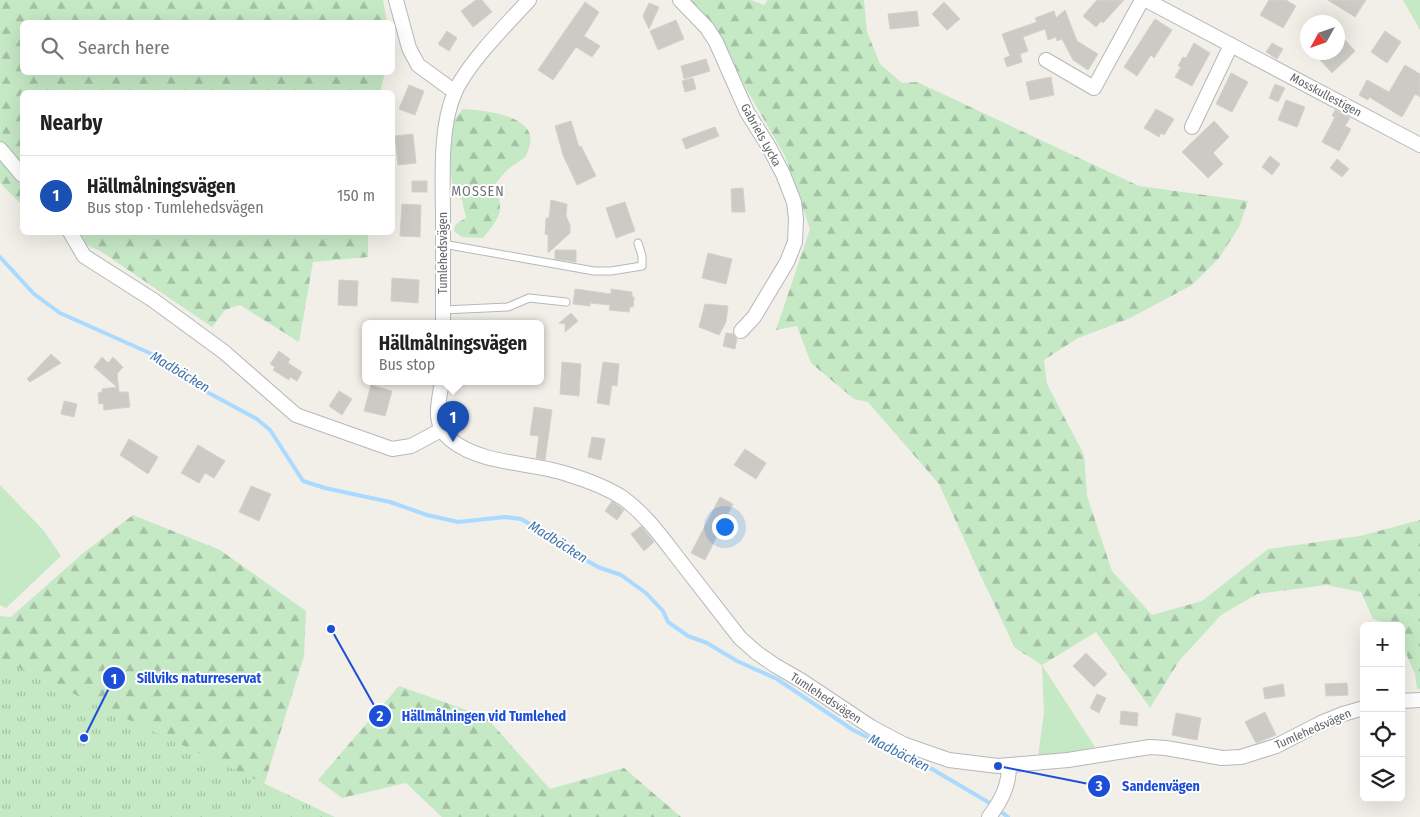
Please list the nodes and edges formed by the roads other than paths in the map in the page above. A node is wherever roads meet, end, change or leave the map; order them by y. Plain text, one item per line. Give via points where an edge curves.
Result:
1 (396, 0) edge
2 (529, 0) edge
3 (680, 0) edge
4 (1142, 0) edge
5 (1146, 0) edge
6 (1232, 45) junction
7 (1046, 60) dead end
8 (455, 92) junction
9 (1192, 127) dead end
10 (1420, 145) edge
11 (0, 149) edge
12 (20, 173) edge
13 (72, 235) edge
14 (638, 243) dead end
15 (443, 244) junction
16 (566, 302) dead end
17 (443, 317) edge
18 (741, 331) dead end
19 (442, 385) edge
20 (441, 430) junction
21 (1420, 700) edge
22 (1405, 701) edge
23 (1360, 709) edge
24 (1009, 766) junction
25 (995, 809) edge

1 - 8 street via 409,48 418,65
2 - 8 street, Tumlehedsvägen via 468,70
3 - 18 street, Gabriels Lycka via 716,42 747,112 769,147 794,202 795,242 787,262 754,317
4 - 7 street via 1094,88
5 - 6 street, Mosskullestigen
6 - 9 street
6 - 10 street, Mosskullestigen
8 - 15 street, Tumlehedsvägen via 445,137
11 - 12 street
13 - 20 street via 84,256 153,300 216,346 296,415 392,449 412,446
14 - 15 lane via 642,266 611,271 594,271
15 - 17 street, Tumlehedsvägen
16 - 17 lane via 529,298 508,307
19 - 20 street via 438,416
20 - 24 street, Tumlehedsvägen via 463,448 566,473 623,499 650,522 740,638 757,653 871,727 903,744 949,760
21 - 22 street
23 - 24 street, Tumlehedsvägen via 1321,723 1276,746 1241,757 1222,758 1150,747
24 - 25 street via 1007,786

